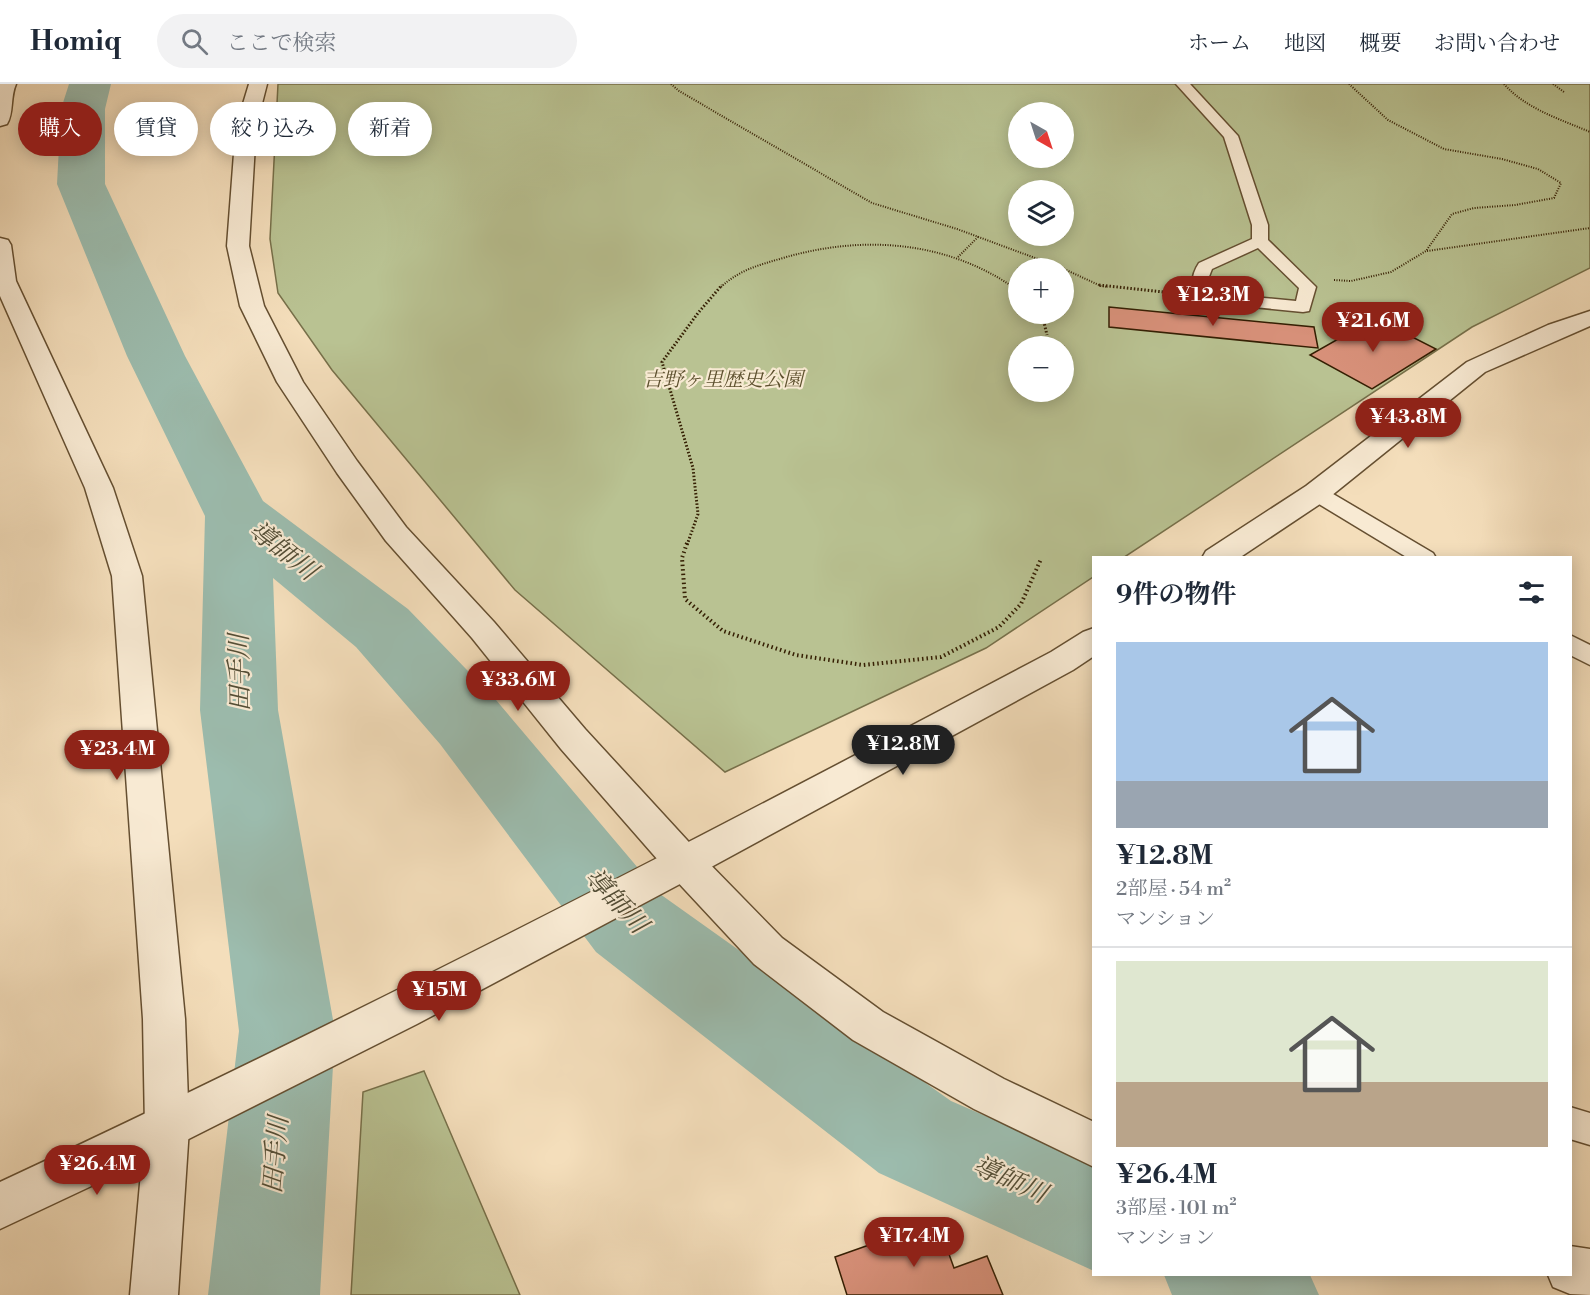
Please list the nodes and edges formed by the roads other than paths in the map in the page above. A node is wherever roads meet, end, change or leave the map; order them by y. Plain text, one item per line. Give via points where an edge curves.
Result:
1 (7, 84) edge
2 (258, 84) edge
3 (1183, 84) edge
4 (0, 120) edge
5 (1260, 241) junction
6 (0, 245) edge
7 (2, 282) edge
8 (1590, 318) edge
9 (1316, 493) junction
10 (1220, 556) edge
11 (1422, 556) edge
12 (1092, 641) edge
13 (1572, 645) edge
14 (1590, 656) edge
15 (684, 864) junction
16 (1572, 1124) edge
17 (167, 1128) junction
18 (1590, 1129) edge
19 (1092, 1144) edge
20 (0, 1206) edge
21 (1572, 1270) edge
22 (1590, 1273) edge
23 (154, 1295) edge

1 - 4 street
2 - 15 street via 246,127 238,246 252,306 290,382 396,534
3 - 5 lane via 1231,136 1260,225
5 - 5 lane via 1204,266 1200,279 1204,297 1303,307 1308,287
6 - 7 street
7 - 17 street via 99,488 128,576 164,1019
8 - 9 street via 1476,367
9 - 10 street
9 - 11 lane
12 - 15 street
13 - 14 lane
15 - 17 street
15 - 19 street via 768,951 868,1026 989,1094
16 - 18 lane
17 - 20 street
17 - 23 street
21 - 22 street

